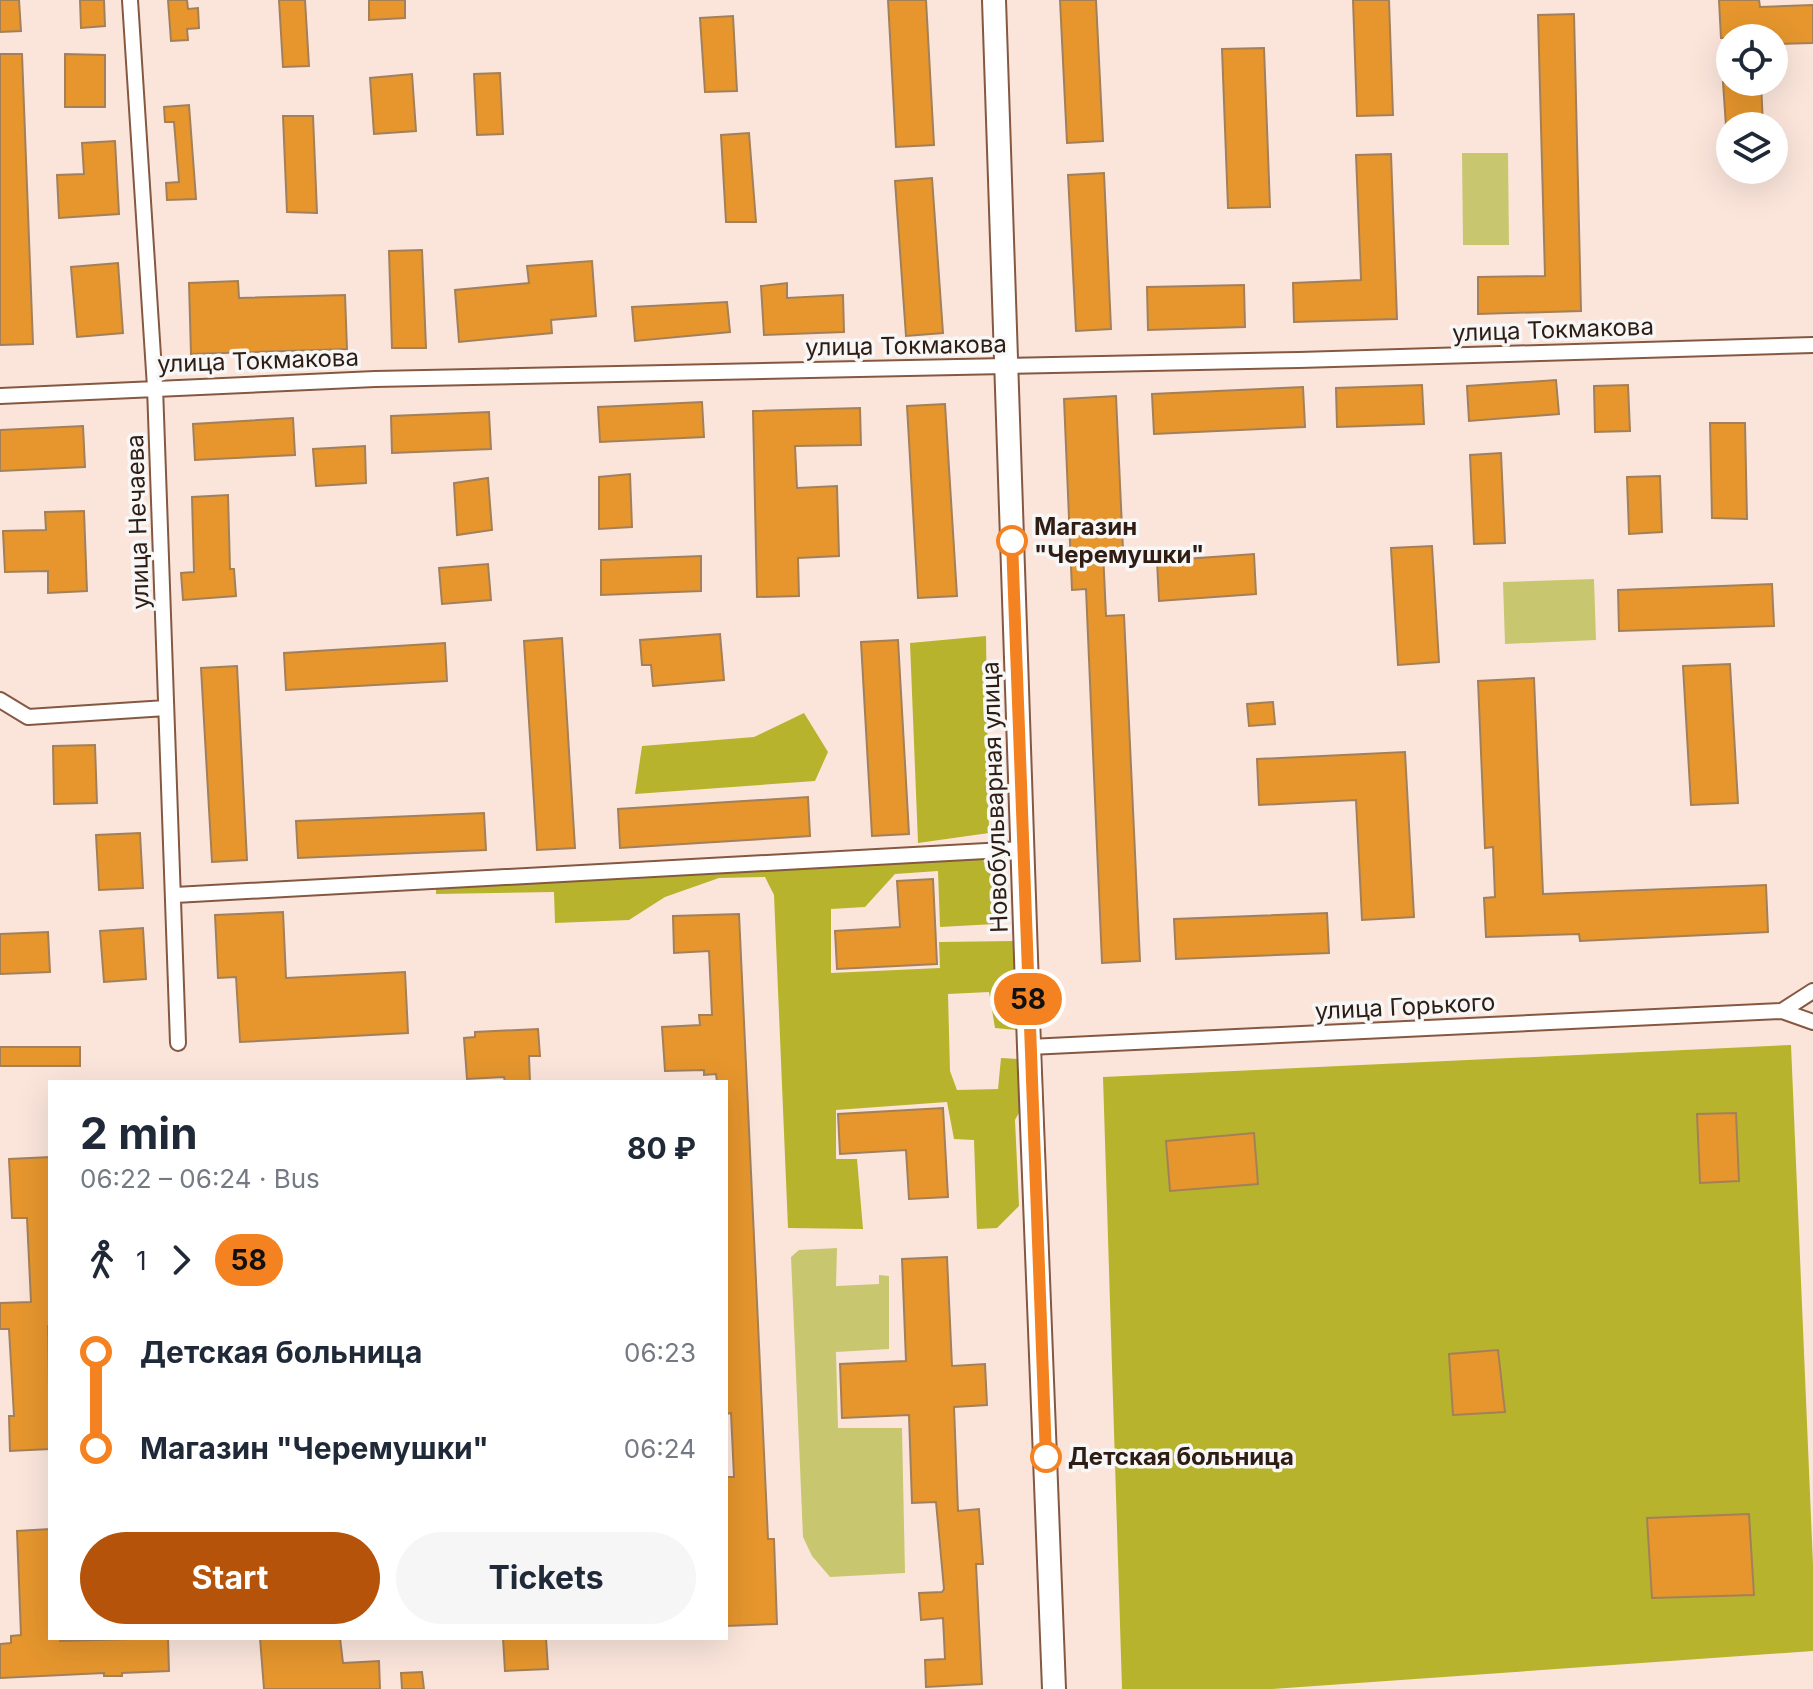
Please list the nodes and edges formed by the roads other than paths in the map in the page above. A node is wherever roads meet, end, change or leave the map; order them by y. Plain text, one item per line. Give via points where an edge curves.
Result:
1 (130, 0) edge
2 (994, 0) edge
3 (1813, 345) edge
4 (1006, 366) junction
5 (155, 387) junction
6 (0, 396) edge
7 (0, 700) edge
8 (166, 708) junction
9 (1023, 849) junction
10 (175, 895) junction
11 (1813, 991) edge
12 (1782, 1011) junction
13 (1813, 1022) edge
14 (178, 1043) dead end
15 (1029, 1047) junction
16 (1054, 1689) edge

1 - 5 street, улица Нечаева
2 - 4 street, Новобульварная улица
3 - 4 street, улица Токмакова
4 - 5 street, улица Токмакова
4 - 9 street, Новобульварная улица
5 - 6 street, улица Токмакова
5 - 8 street, улица Нечаева
7 - 8 street via 28,717
8 - 10 street, улица Нечаева
9 - 10 street
9 - 15 street, Новобульварная улица
10 - 14 street, улица Нечаева
11 - 12 street
12 - 13 street, улица Горького
12 - 15 street, улица Горького
15 - 16 street, Новобульварная улица

